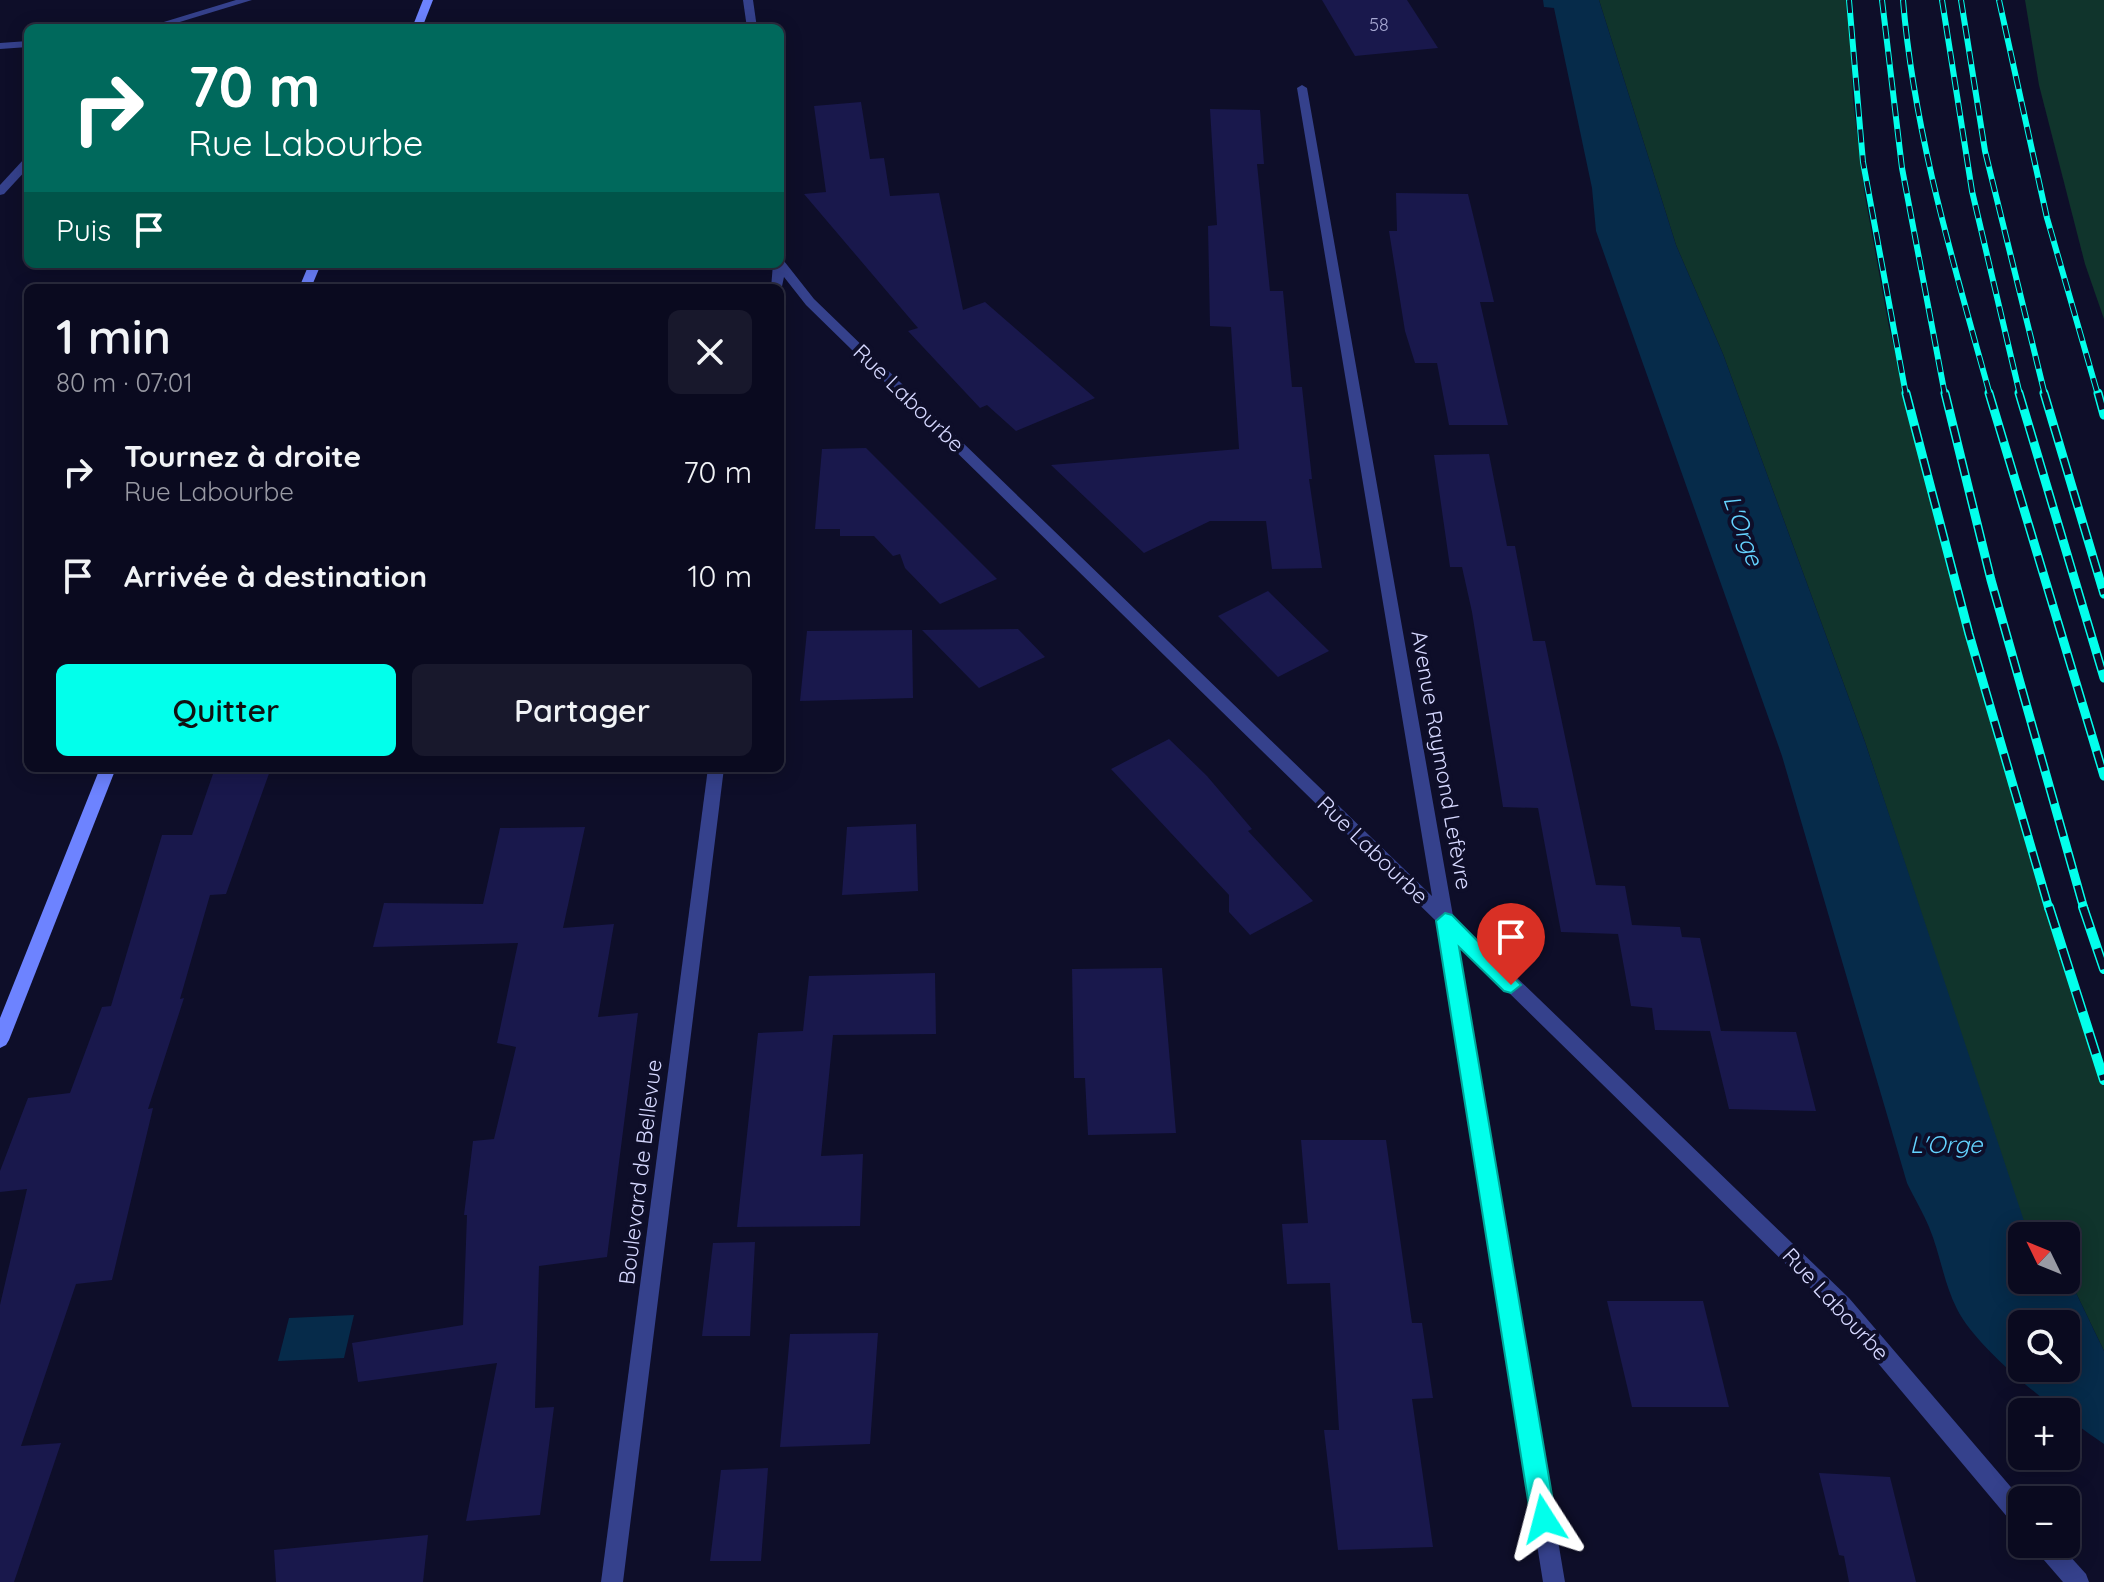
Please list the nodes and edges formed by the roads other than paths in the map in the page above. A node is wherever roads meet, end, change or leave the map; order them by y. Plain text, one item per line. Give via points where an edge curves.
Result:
1 (247, 0) edge
2 (428, 0) edge
3 (748, 0) edge
4 (163, 24) edge
5 (419, 24) edge
6 (751, 24) edge
7 (24, 44) edge
8 (0, 46) edge
9 (1302, 88) dead end
10 (24, 165) edge
11 (0, 192) edge
12 (782, 268) edge
13 (106, 772) edge
14 (715, 772) edge
15 (1445, 921) junction
16 (0, 1040) edge
17 (2008, 1501) edge
18 (2057, 1558) edge
19 (612, 1582) edge
20 (1554, 1582) edge
21 (2078, 1582) edge

1 - 4 street
2 - 5 street
3 - 6 street
7 - 8 street
9 - 15 street, Avenue Raymond Lefèvre
10 - 11 street
12 - 15 street, Rue Labourbe via 821,313
13 - 16 street
14 - 19 street, Boulevard de Bellevue
15 - 17 street, Rue Labourbe via 1842,1305
15 - 20 street, Avenue Raymond Lefèvre
18 - 21 street

